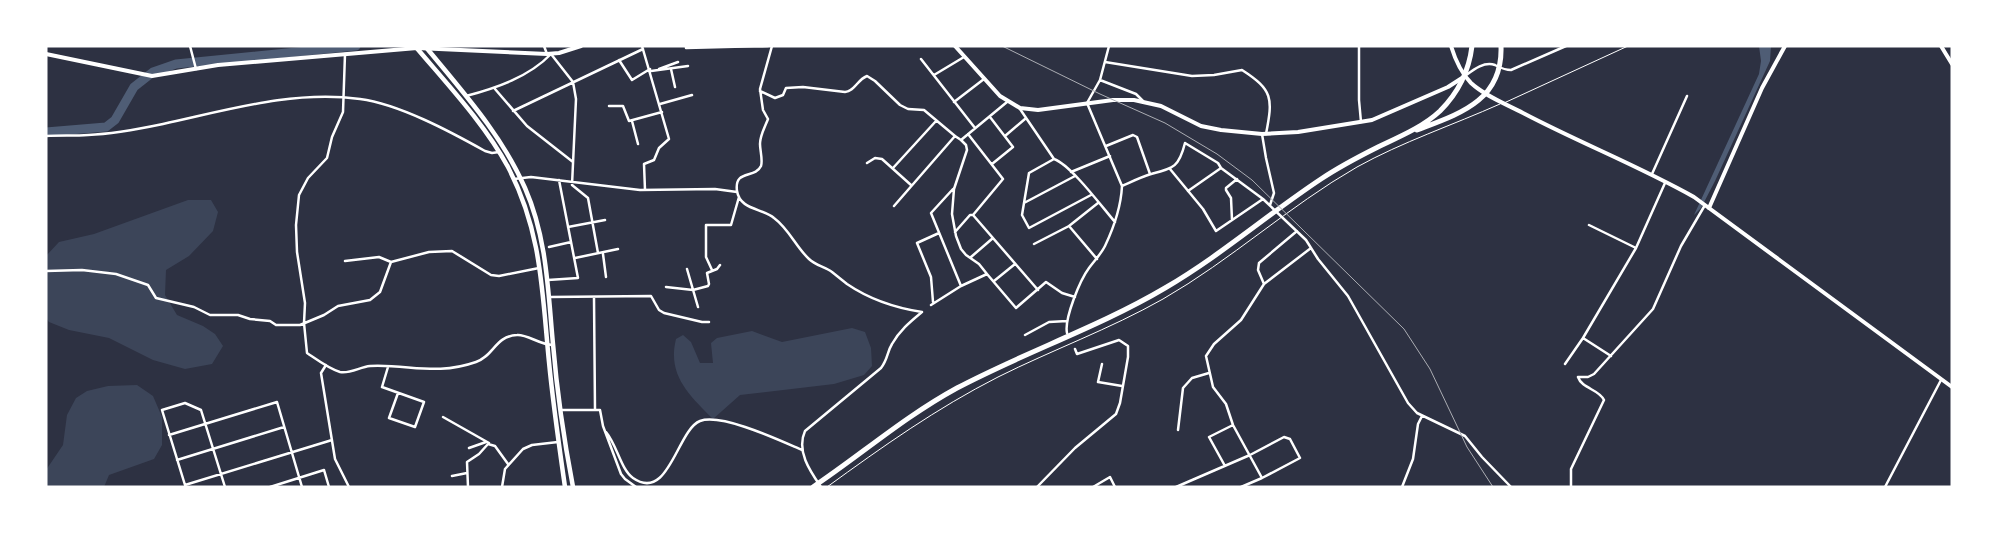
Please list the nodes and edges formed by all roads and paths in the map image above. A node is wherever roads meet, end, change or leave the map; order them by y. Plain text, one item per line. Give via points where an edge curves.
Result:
1 (190, 46) edge
2 (499, 46) edge
3 (544, 46) edge
4 (582, 46) edge
5 (686, 46) edge
6 (768, 46) edge
7 (772, 46) edge
8 (955, 46) edge
9 (1108, 46) edge
10 (1358, 46) edge
11 (1451, 46) edge
12 (1472, 46) edge
13 (1501, 46) edge
14 (1566, 46) edge
15 (1628, 46) edge
16 (1785, 46) edge
17 (1941, 46) edge
18 (416, 47) edge
19 (426, 48) edge
20 (643, 48) edge
21 (497, 52) junction
22 (46, 54) edge
23 (345, 54) junction
24 (549, 54) junction
25 (964, 57) junction
26 (921, 59) dead end
27 (619, 60) junction
28 (678, 62) dead end
29 (1105, 62) junction
30 (1952, 64) edge
31 (688, 66) dead end
32 (671, 68) junction
33 (196, 69) junction
34 (651, 70) junction
35 (655, 71) junction
36 (934, 74) junction
37 (1465, 76) junction
38 (984, 79) junction
39 (1100, 80) junction
40 (573, 82) junction
41 (675, 86) dead end
42 (495, 89) junction
43 (760, 91) junction
44 (692, 95) dead end
45 (465, 96) junction
46 (1687, 96) dead end
47 (345, 98) junction
48 (1143, 101) junction
49 (954, 102) junction
50 (1007, 102) junction
51 (660, 104) junction
52 (1087, 104) junction
53 (609, 106) dead end
54 (1020, 108) junction
55 (513, 111) junction
56 (662, 112) junction
57 (990, 116) junction
58 (1026, 119) junction
59 (632, 120) junction
60 (936, 121) junction
61 (1361, 123) junction
62 (975, 128) junction
63 (968, 134) junction
64 (1264, 134) junction
65 (46, 136) edge
66 (955, 136) junction
67 (1005, 136) junction
68 (1394, 139) junction
69 (961, 140) junction
70 (638, 144) dead end
71 (1106, 146) junction
72 (499, 152) junction
73 (1110, 156) junction
74 (1054, 159) junction
75 (573, 162) junction
76 (867, 163) dead end
77 (992, 164) junction
78 (893, 168) junction
79 (1221, 168) junction
80 (1170, 169) junction
81 (1071, 172) junction
82 (1150, 174) junction
83 (1652, 174) junction
84 (1075, 176) junction
85 (520, 177) junction
86 (514, 179) junction
87 (1237, 179) junction
88 (559, 180) junction
89 (572, 180) junction
90 (1666, 181) junction
91 (911, 185) junction
92 (1122, 186) junction
93 (954, 189) junction
94 (645, 190) junction
95 (1188, 191) junction
96 (737, 192) junction
97 (1091, 194) junction
98 (739, 197) junction
99 (1263, 199) junction
100 (1024, 203) junction
101 (1098, 203) junction
102 (1270, 205) junction
103 (894, 206) dead end
104 (1707, 207) junction
105 (973, 215) junction
106 (605, 220) dead end
107 (1232, 220) junction
108 (593, 222) junction
109 (1115, 222) junction
110 (1589, 225) dead end
111 (1069, 226) junction
112 (568, 227) junction
113 (1297, 231) junction
114 (955, 232) junction
115 (939, 233) junction
116 (993, 238) junction
117 (571, 242) junction
118 (1034, 244) dead end
119 (549, 247) dead end
120 (1311, 248) junction
121 (1636, 248) junction
122 (618, 249) dead end
123 (598, 253) junction
124 (603, 254) junction
125 (971, 257) junction
126 (575, 258) junction
127 (1097, 259) junction
128 (345, 261) dead end
129 (391, 262) junction
130 (1015, 264) junction
131 (720, 265) dead end
132 (540, 268) junction
133 (688, 269) dead end
134 (712, 270) junction
135 (46, 271) edge
136 (987, 274) junction
137 (606, 278) dead end
138 (548, 280) junction
139 (994, 282) junction
140 (1264, 284) junction
141 (961, 286) junction
142 (666, 287) dead end
143 (693, 290) junction
144 (1038, 290) junction
145 (550, 297) junction
146 (1075, 297) junction
147 (594, 298) junction
148 (698, 307) dead end
149 (1067, 320) junction
150 (709, 322) dead end
151 (304, 323) junction
152 (1067, 333) dead end
153 (1024, 335) dead end
154 (1583, 338) junction
155 (547, 345) junction
156 (553, 346) junction
157 (1075, 349) dead end
158 (1611, 356) junction
159 (1102, 364) dead end
160 (1565, 364) dead end
161 (326, 365) junction
162 (388, 366) junction
163 (1209, 373) junction
164 (1941, 380) junction
165 (1123, 386) junction
166 (1952, 388) edge
167 (398, 393) junction
168 (561, 410) junction
169 (595, 410) junction
170 (1422, 416) junction
171 (443, 417) dead end
172 (205, 424) junction
173 (1233, 425) junction
174 (284, 427) junction
175 (1178, 430) dead end
176 (606, 432) junction
177 (169, 435) junction
178 (332, 440) junction
179 (558, 442) junction
180 (489, 443) junction
181 (469, 448) dead end
182 (213, 449) junction
183 (802, 450) junction
184 (292, 452) junction
185 (1250, 456) junction
186 (177, 460) junction
187 (508, 464) junction
188 (1225, 466) junction
189 (467, 473) junction
190 (221, 475) junction
191 (452, 476) dead end
192 (300, 478) junction
193 (1262, 478) junction
194 (225, 487) edge
195 (270, 487) edge
196 (302, 487) edge
197 (329, 487) edge
198 (349, 487) edge
199 (468, 487) edge
200 (502, 487) edge
201 (565, 487) edge
202 (573, 487) edge
203 (636, 487) edge
204 (813, 487) edge
205 (821, 487) edge
206 (827, 487) edge
207 (1037, 487) edge
208 (1093, 487) edge
209 (1115, 487) edge
210 (1176, 487) edge
211 (1241, 487) edge
212 (1402, 487) edge
213 (1511, 487) edge
214 (1571, 487) edge
215 (1886, 487) edge

1 - 33 street
2 - 21 street
3 - 24 street
4 - 24 street
5 - 6 street
7 - 43 street
8 - 25 street
9 - 29 street
10 - 61 street
11 - 37 street
12 - 68 highway via 1465,75 1446,105 1428,121
13 - 68 highway via 1494,82 1482,98 1453,116
14 - 37 street via 1511,70 1490,64 1478,66
15 - 206 lane via 1358,167 1292,210 1217,266 1156,303 998,377 927,416
16 - 104 street
17 - 30 street
18 - 19 street
18 - 23 street
18 - 72 highway
19 - 21 street
19 - 45 highway
20 - 27 street
20 - 34 street
21 - 24 street
22 - 33 street via 152,76
23 - 33 street
23 - 47 street
24 - 40 street
24 - 42 street via 543,63
25 - 36 street
25 - 38 street
26 - 36 street
27 - 34 street via 632,80
27 - 40 street
28 - 35 street
29 - 39 street
29 - 64 street via 1192,76 1242,70 1266,89 1270,107
31 - 32 street
32 - 35 street
32 - 41 street
34 - 35 street
34 - 51 street
36 - 49 street
37 - 61 street via 1417,102
37 - 83 street via 1491,96 1548,126
38 - 49 street
38 - 50 street
39 - 48 street via 1136,94
39 - 52 street
40 - 55 street
40 - 75 street via 576,99
42 - 45 street
42 - 55 street
43 - 60 street via 775,98 783,95 786,88 795,87 845,92 867,76 900,105 924,110
43 - 96 street via 768,119 760,138 762,165 759,170 738,180
44 - 51 street
45 - 85 highway via 501,143
46 - 83 street
47 - 65 street via 298,97 108,133
47 - 72 street via 393,107 492,154
47 - 151 street via 327,158 308,178 299,195 297,252 306,303
48 - 52 street via 1124,99
48 - 64 street via 1161,106 1200,126
49 - 62 street
50 - 54 street
50 - 57 street
51 - 56 street
52 - 54 street via 1038,110
52 - 71 street
53 - 59 street via 623,106 627,119
54 - 58 street
55 - 75 street
56 - 59 street
56 - 94 street via 669,139 659,148 654,160 644,164
57 - 62 street
57 - 67 street
58 - 67 street
58 - 74 street
59 - 70 street
60 - 66 street
60 - 78 street
61 - 64 street
62 - 63 street
63 - 69 street
63 - 77 street
64 - 102 street via 1274,193
66 - 69 street
66 - 91 street
67 - 77 street via 1013,147
68 - 204 highway via 1339,168 1202,265 1152,296 936,400
69 - 93 street via 967,150
71 - 73 street
71 - 82 street via 1134,135
72 - 86 highway
73 - 81 street
73 - 92 street
74 - 81 street
74 - 100 street via 1029,173
75 - 89 street
76 - 78 street via 875,158 882,159
77 - 105 street via 1003,179
78 - 91 street
79 - 80 street via 1185,143 1178,163
79 - 87 street
79 - 95 street
80 - 82 street
80 - 95 street
81 - 84 street
82 - 92 street
83 - 90 street
84 - 97 street
84 - 100 street
85 - 86 street
85 - 88 street
85 - 138 highway via 538,223
86 - 132 highway via 529,217
87 - 99 street
87 - 107 street via 1226,188
88 - 89 street
88 - 112 street
89 - 94 street
89 - 108 street via 572,185 588,198
90 - 104 street
90 - 121 street
91 - 103 street
92 - 109 street
93 - 114 street via 952,214
93 - 115 street via 932,213
94 - 96 street via 715,189
95 - 107 street via 1216,231
96 - 98 street
97 - 100 street via 1029,228 1022,215
97 - 101 street
98 - 134 street via 731,225 706,225 706,257
98 - 183 street via 749,208 774,218 809,259 847,284 875,299 922,312 898,333 880,368 805,431
99 - 102 street
99 - 107 street
101 - 109 street
101 - 111 street
102 - 113 street
104 - 158 street via 1681,246 1652,309
104 - 164 street
105 - 114 street
105 - 116 street
106 - 108 street
108 - 112 street
108 - 123 street
109 - 127 street
110 - 121 street
111 - 118 street
111 - 127 street
112 - 117 street
113 - 120 street
113 - 140 street via 1259,263 1258,270
114 - 125 street via 962,249
115 - 141 street
115 - 141 street via 917,243 932,277 932,304
116 - 125 street
116 - 130 street
117 - 119 street
117 - 126 street
120 - 140 street
120 - 170 street via 1348,296 1408,403
121 - 154 street
122 - 124 street
123 - 124 street
123 - 126 street
124 - 137 street
125 - 136 street
126 - 138 street via 578,278
127 - 146 street via 1084,276
128 - 129 street via 379,257
129 - 132 street via 430,252 452,251 491,275
129 - 151 street via 380,292 370,300 338,306
130 - 139 street
130 - 144 street
131 - 134 street
132 - 155 highway
133 - 143 street
134 - 143 street via 707,273 708,286
135 - 151 street via 82,270 116,274 148,285 156,298 210,314 238,315 276,325
136 - 139 street
136 - 141 street
138 - 145 highway
139 - 144 street via 1016,308
140 - 163 street via 1241,320 1208,351
142 - 143 street
143 - 148 street
144 - 146 street via 1046,282
145 - 147 street
145 - 156 highway
146 - 149 street
147 - 150 street via 651,296 664,313
147 - 169 street
149 - 152 street
149 - 153 street via 1049,322
151 - 161 street via 306,353
154 - 158 street
154 - 160 street
155 - 156 street
155 - 162 street via 516,334 498,341 482,359 469,364 437,370
155 - 179 highway
156 - 168 highway
157 - 165 street via 1077,354 1114,340 1128,346
158 - 214 street via 1591,376 1578,377 1583,386 1604,400 1571,469
159 - 165 street via 1098,382
161 - 162 street via 348,373 368,366
161 - 178 street via 321,373
162 - 167 street via 382,387
163 - 173 street
163 - 175 street via 1192,378 1183,388
164 - 166 street
164 - 215 street
165 - 207 street via 1116,414 1075,448
167 - 167 street via 424,402 415,427 389,418
168 - 169 street
168 - 202 highway
169 - 176 street via 600,410
170 - 212 street via 1413,459
170 - 213 street via 1465,436
171 - 180 street
172 - 174 street via 277,402
172 - 177 street
172 - 177 street via 201,410 185,403 162,410
172 - 182 street
173 - 185 street
173 - 188 street via 1209,437
174 - 182 street
174 - 184 street
176 - 183 street via 631,477 646,483 663,474 694,424 707,420 750,429
176 - 203 street via 621,474
177 - 186 street
178 - 184 street
178 - 198 street via 335,459
179 - 187 street via 527,446
179 - 201 highway
180 - 181 street
180 - 187 street via 499,450
180 - 189 street via 467,462
182 - 186 street
182 - 190 street
183 - 205 street
184 - 190 street
184 - 192 street
185 - 188 street
185 - 193 street
185 - 193 street via 1284,437 1290,439 1300,458
186 - 190 street via 184,486
187 - 200 street via 503,473
188 - 210 street
189 - 191 street
189 - 199 street
190 - 194 street
192 - 195 street
192 - 196 street
192 - 197 street via 324,470
193 - 211 street
208 - 209 street via 1110,477

